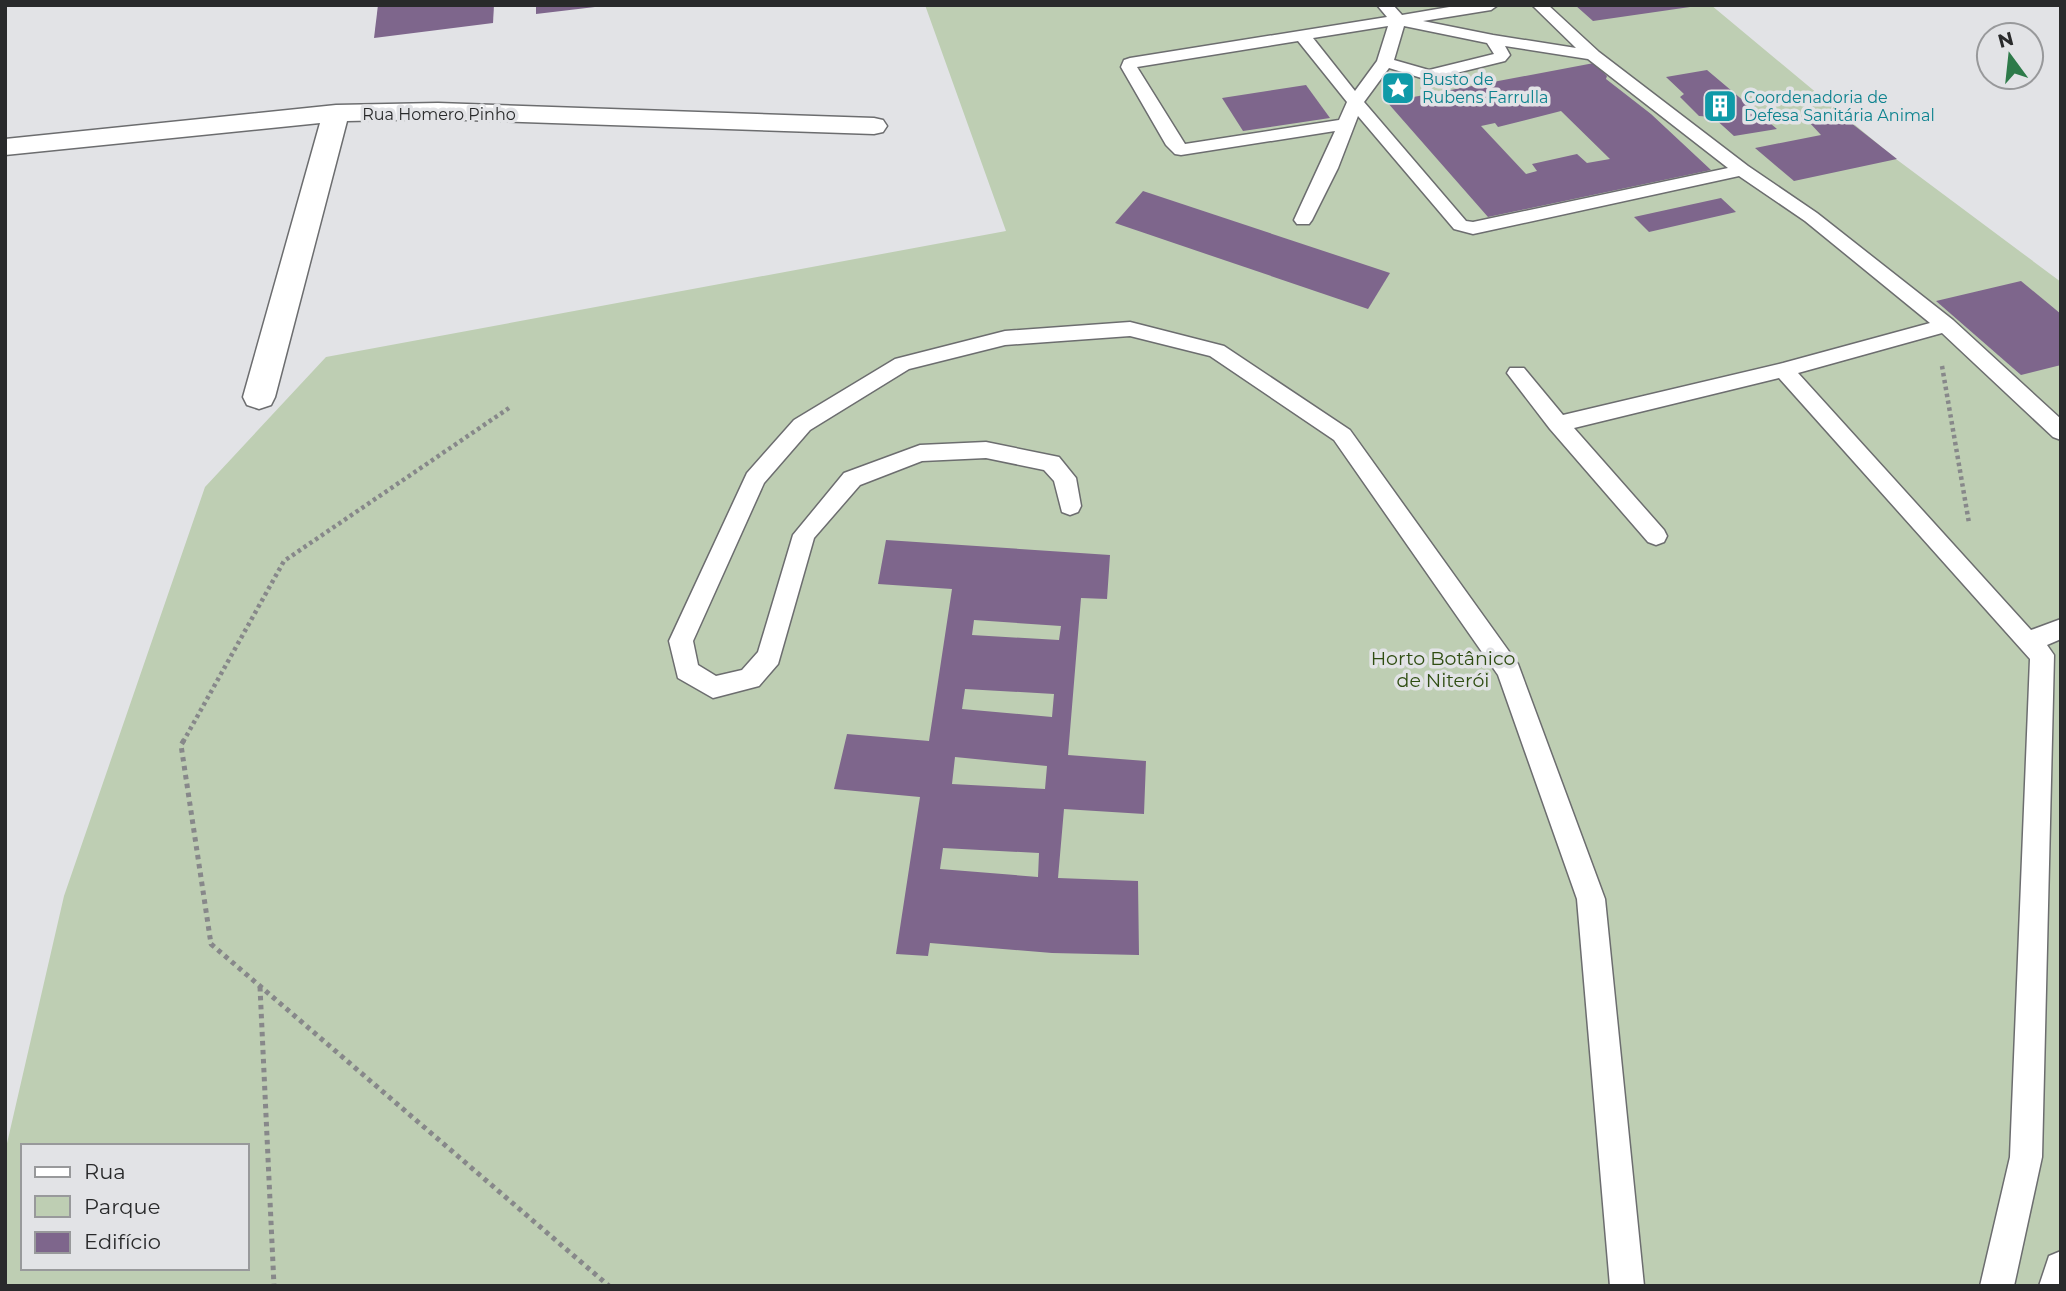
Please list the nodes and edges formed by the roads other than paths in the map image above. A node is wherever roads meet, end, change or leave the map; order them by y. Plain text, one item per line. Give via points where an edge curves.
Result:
1 (1384, 5) edge
2 (1491, 5) edge
3 (1539, 5) edge
4 (1398, 20) junction
5 (1303, 36) junction
6 (1493, 40) junction
7 (1593, 55) junction
8 (1385, 62) junction
9 (1354, 102) junction
10 (336, 113) junction
11 (1348, 124) junction
12 (874, 126) dead end
13 (5, 147) edge
14 (1742, 170) junction
15 (1303, 219) dead end
16 (1941, 326) junction
17 (1783, 370) junction
18 (1517, 373) dead end
19 (259, 397) dead end
20 (1558, 425) junction
21 (2061, 432) edge
22 (1070, 506) dead end
23 (1656, 536) dead end
24 (2061, 629) edge
25 (2043, 656) edge
26 (2061, 1268) edge
27 (1627, 1286) edge
28 (1997, 1286) edge
29 (2056, 1286) edge

1 - 4 lane
2 - 4 lane
3 - 7 lane
4 - 5 lane
4 - 6 lane
4 - 8 lane
5 - 9 lane
5 - 11 lane via 1134,61 1129,67 1181,150
6 - 7 lane
6 - 8 lane via 1502,55 1499,58 1428,75
7 - 14 lane
8 - 9 lane
9 - 11 lane
9 - 14 lane via 1466,227
10 - 12 street, Rua Homero Pinho via 438,111
10 - 13 street, Rua Homero Pinho
10 - 19 street
11 - 15 lane
14 - 16 lane via 1811,217
16 - 17 lane
16 - 21 lane
17 - 20 lane
17 - 25 lane
18 - 20 lane
20 - 23 lane
22 - 27 lane via 1065,478 1051,463 986,450 920,453 852,479 804,535 769,657 750,679 713,687 687,671 681,641 755,479 802,425 902,364 1005,338 1130,330 1217,351 1342,435 1509,671 1591,899
24 - 25 lane
25 - 28 lane via 2026,1157
26 - 29 lane

